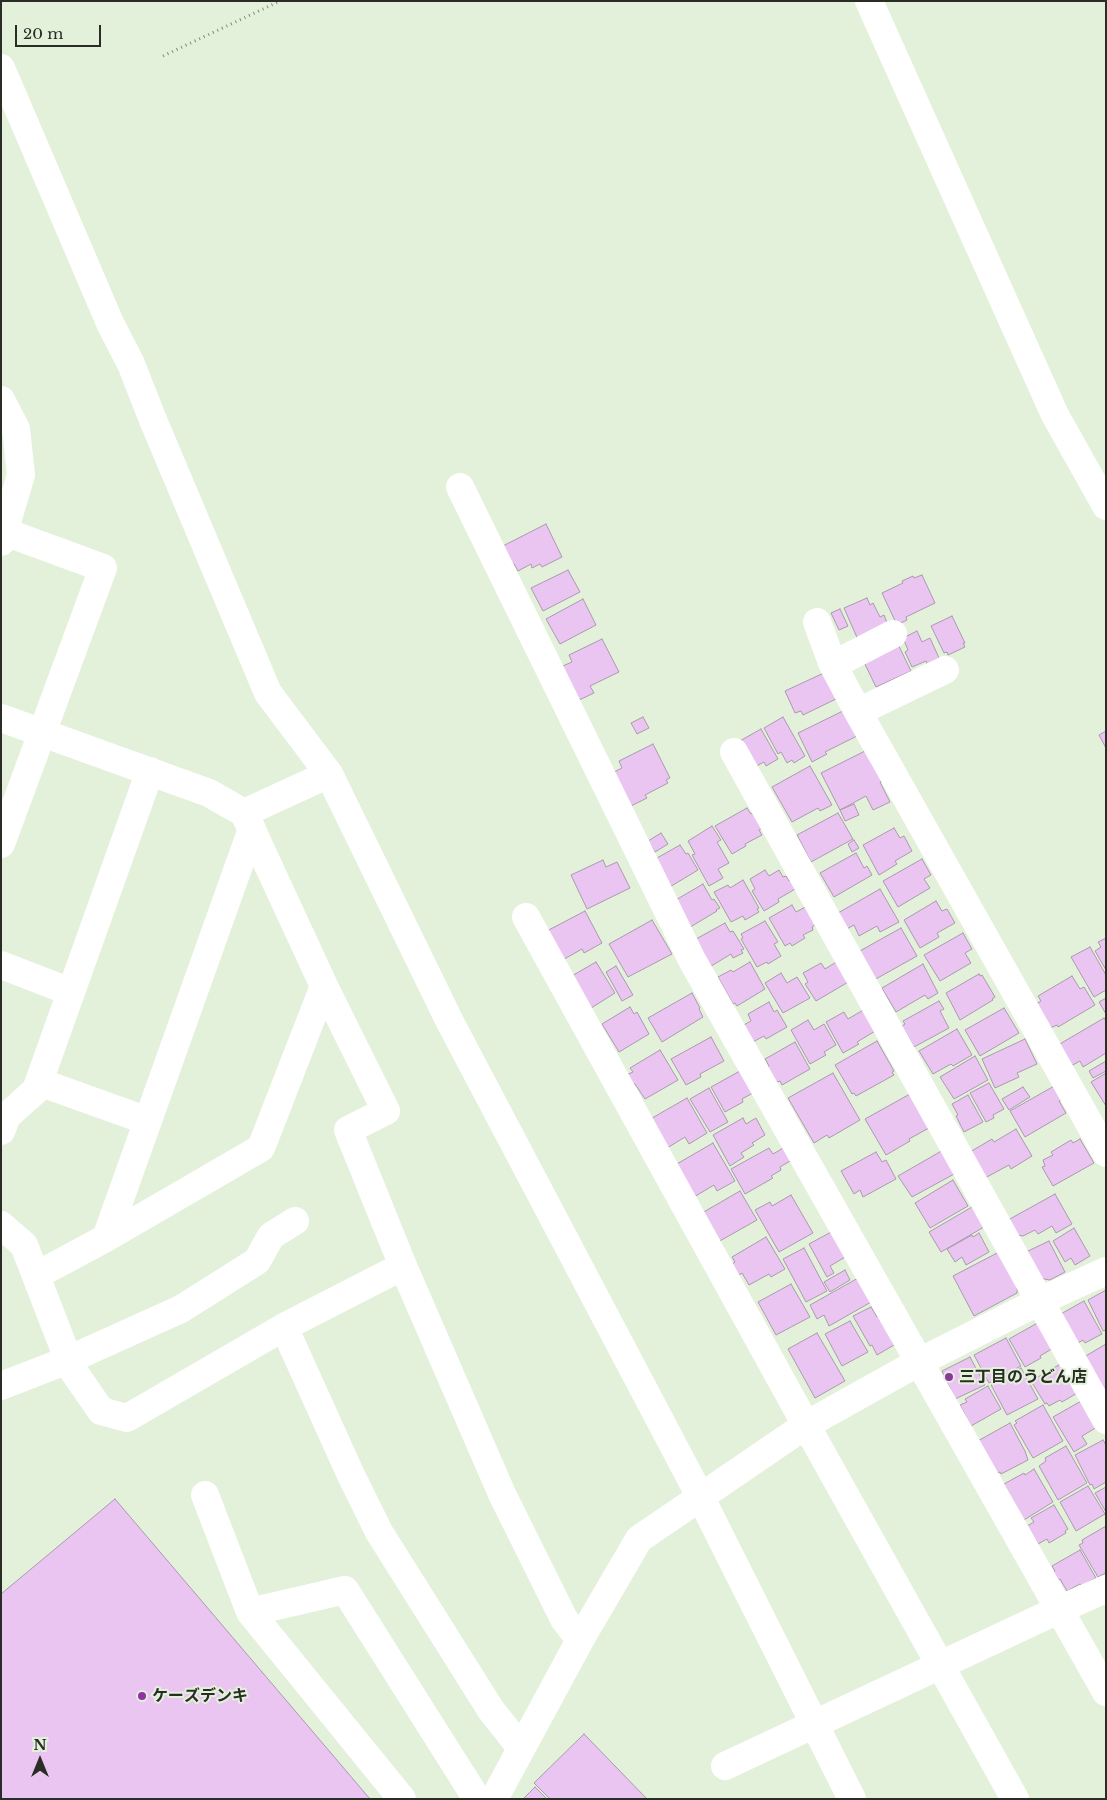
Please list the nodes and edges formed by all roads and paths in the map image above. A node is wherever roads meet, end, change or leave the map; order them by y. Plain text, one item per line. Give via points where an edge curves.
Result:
1 (280, 1) edge
2 (869, 1) edge
3 (163, 56) dead end
4 (1, 68) edge
5 (1, 400) edge
6 (460, 486) dead end
7 (1106, 506) edge
8 (3, 537) edge
9 (817, 622) dead end
10 (893, 634) dead end
11 (833, 664) junction
12 (945, 670) dead end
13 (858, 712) junction
14 (1, 718) edge
15 (43, 732) junction
16 (734, 752) dead end
17 (150, 771) junction
18 (329, 774) junction
19 (248, 821) junction
20 (4, 828) edge
21 (526, 917) dead end
22 (1, 965) edge
23 (324, 986) junction
24 (71, 992) junction
25 (39, 1082) junction
26 (148, 1120) junction
27 (1, 1131) edge
28 (1106, 1153) edge
29 (295, 1220) dead end
30 (1, 1225) edge
31 (106, 1238) junction
32 (404, 1266) junction
33 (1106, 1271) edge
34 (37, 1275) junction
35 (1040, 1301) junction
36 (284, 1327) junction
37 (68, 1360) junction
38 (919, 1362) junction
39 (1, 1386) edge
40 (1106, 1420) edge
41 (806, 1425) junction
42 (205, 1495) dead end
43 (701, 1498) junction
44 (1106, 1589) edge
45 (1058, 1610) junction
46 (250, 1612) junction
47 (580, 1640) junction
48 (940, 1665) junction
49 (1106, 1692) edge
50 (813, 1725) junction
51 (521, 1748) junction
52 (725, 1766) dead end
53 (402, 1799) edge
54 (477, 1799) edge
55 (494, 1799) edge
56 (852, 1799) edge
57 (1015, 1799) edge

1 - 3 path
2 - 7 street via 1055,415
4 - 18 street via 110,323 131,364 268,693
5 - 8 street via 16,429 21,474
6 - 38 street via 692,960
8 - 15 street via 103,568
9 - 11 street
10 - 11 street
11 - 13 street
12 - 13 street
13 - 28 street
14 - 15 street
15 - 17 street
15 - 20 street
16 - 35 street
17 - 19 street via 209,793
17 - 24 street
18 - 19 street
18 - 43 street via 450,1022
19 - 23 street
19 - 26 street
21 - 41 street
22 - 24 street
23 - 31 street via 261,1148
23 - 32 street via 386,1111 348,1130
24 - 25 street
25 - 26 street
25 - 27 street via 36,1090 7,1116
26 - 31 street
29 - 37 street via 271,1236 257,1261 188,1304
30 - 34 street via 24,1245
31 - 34 street
32 - 36 street
32 - 47 street via 502,1494 564,1619
33 - 35 street
34 - 37 street
35 - 38 street
35 - 40 street
36 - 37 street via 127,1418 102,1411
36 - 51 street via 378,1532 491,1710
37 - 39 street
38 - 41 street
38 - 45 street
41 - 43 street
41 - 48 street
42 - 46 street
43 - 47 street via 639,1539
43 - 50 street
44 - 45 street
45 - 48 street
45 - 49 street
46 - 53 street
46 - 54 street via 345,1590
47 - 51 street
48 - 50 street
48 - 57 street
50 - 52 street
50 - 56 street
51 - 55 street

